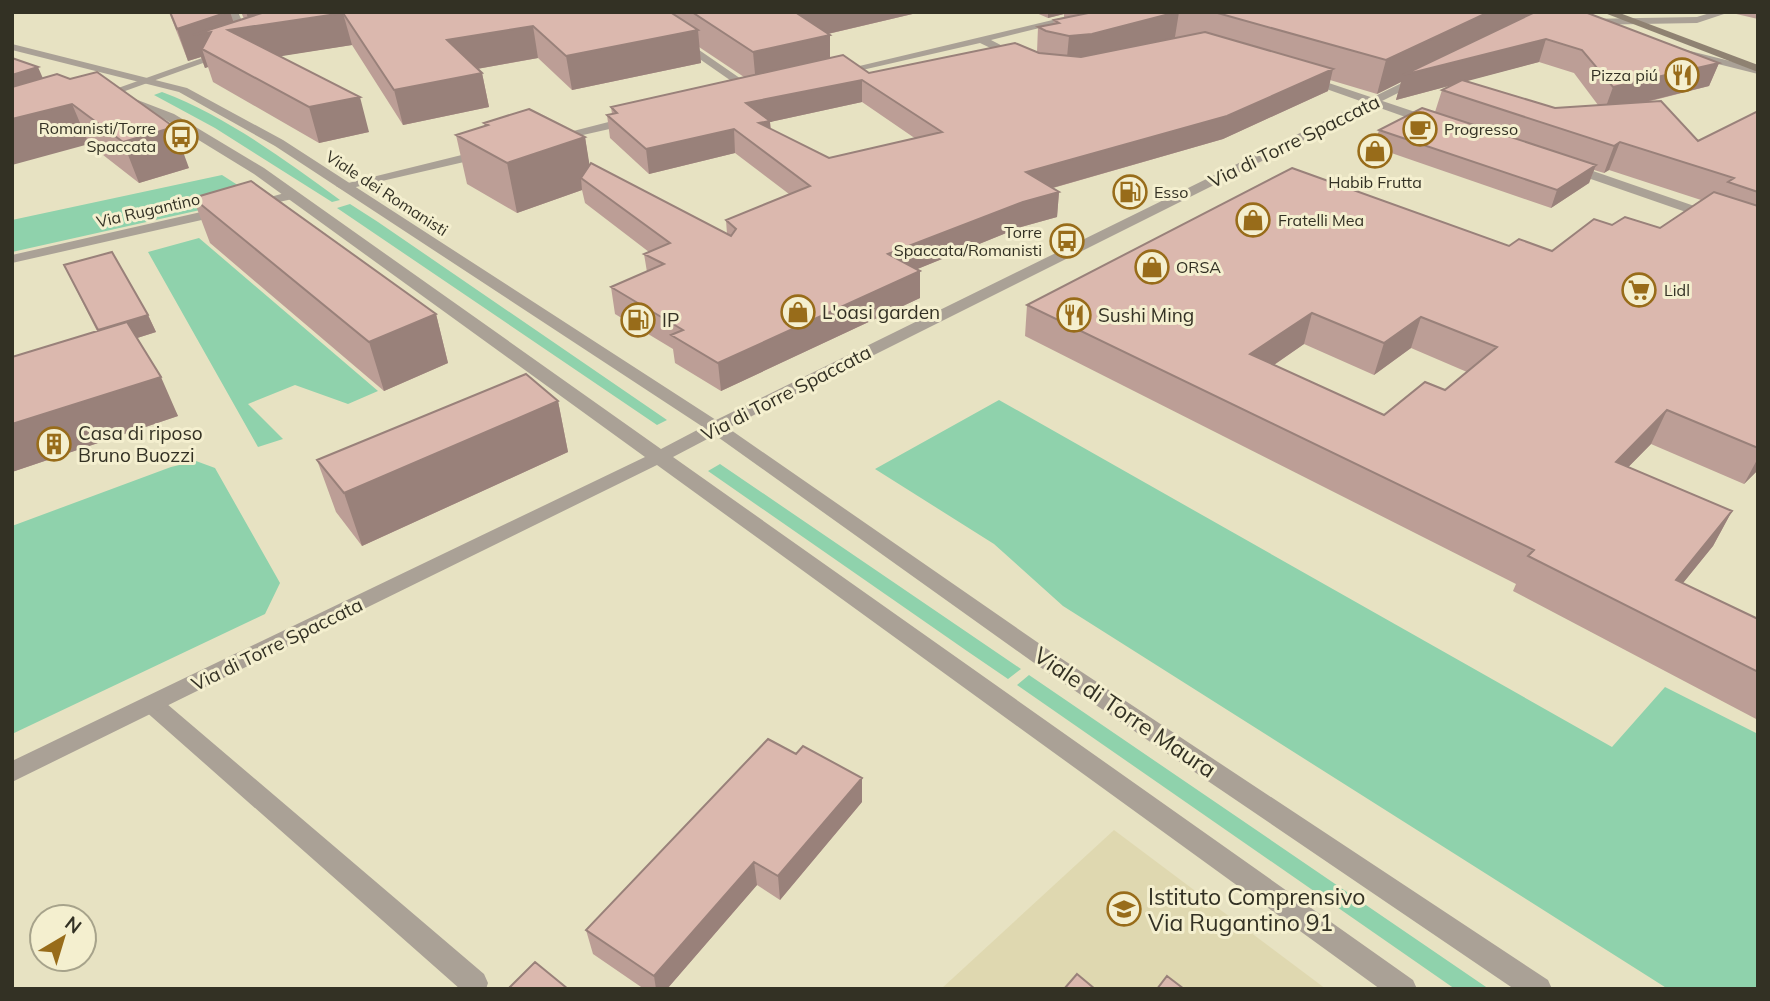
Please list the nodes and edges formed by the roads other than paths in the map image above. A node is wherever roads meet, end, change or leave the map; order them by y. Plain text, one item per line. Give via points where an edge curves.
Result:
1 (233, 12) edge
2 (637, 12) edge
3 (1100, 12) edge
4 (1607, 12) edge
5 (1725, 12) edge
6 (1627, 20) junction
7 (1620, 35) edge
8 (982, 40) junction
9 (1656, 45) edge
10 (12, 47) edge
11 (1034, 66) edge
12 (1758, 70) edge
13 (1287, 73) edge
14 (1432, 73) edge
15 (821, 77) edge
16 (150, 80) junction
17 (89, 88) edge
18 (768, 89) edge
19 (754, 92) junction
20 (110, 94) junction
21 (741, 95) edge
22 (1377, 100) junction
23 (82, 103) edge
24 (647, 117) edge
25 (1446, 127) edge
26 (540, 141) edge
27 (500, 150) edge
28 (1554, 162) edge
29 (343, 186) junction
30 (292, 195) junction
31 (1758, 233) edge
32 (12, 259) edge
33 (716, 428) junction
34 (660, 458) junction
35 (152, 704) junction
36 (12, 772) edge
37 (474, 984) dead end
38 (1403, 989) edge
39 (1538, 989) edge

1 - 16 street via 254,44
2 - 19 street
3 - 8 street
4 - 6 main road
5 - 6 street via 1702,19
6 - 7 street via 1573,22
6 - 12 main road
8 - 11 street
8 - 15 street
9 - 12 street
10 - 16 street, Viale dei Romanisti
13 - 22 street
14 - 22 street, Via di Torre Spaccata
16 - 20 street
16 - 29 street, Viale dei Romanisti via 218,107
17 - 20 street
18 - 19 street
19 - 21 street
20 - 23 street
20 - 30 street via 170,117
22 - 25 street
22 - 33 street, Via di Torre Spaccata
24 - 26 street
27 - 29 street
28 - 31 street
29 - 33 street, Viale dei Romanisti
30 - 32 street, Via Rugantino
30 - 34 street
33 - 34 street, Via di Torre Spaccata
33 - 39 street, Viale di Torre Maura via 1045,659
34 - 35 street, Via di Torre Spaccata
34 - 38 street
35 - 36 street, Via di Torre Spaccata
35 - 37 street

